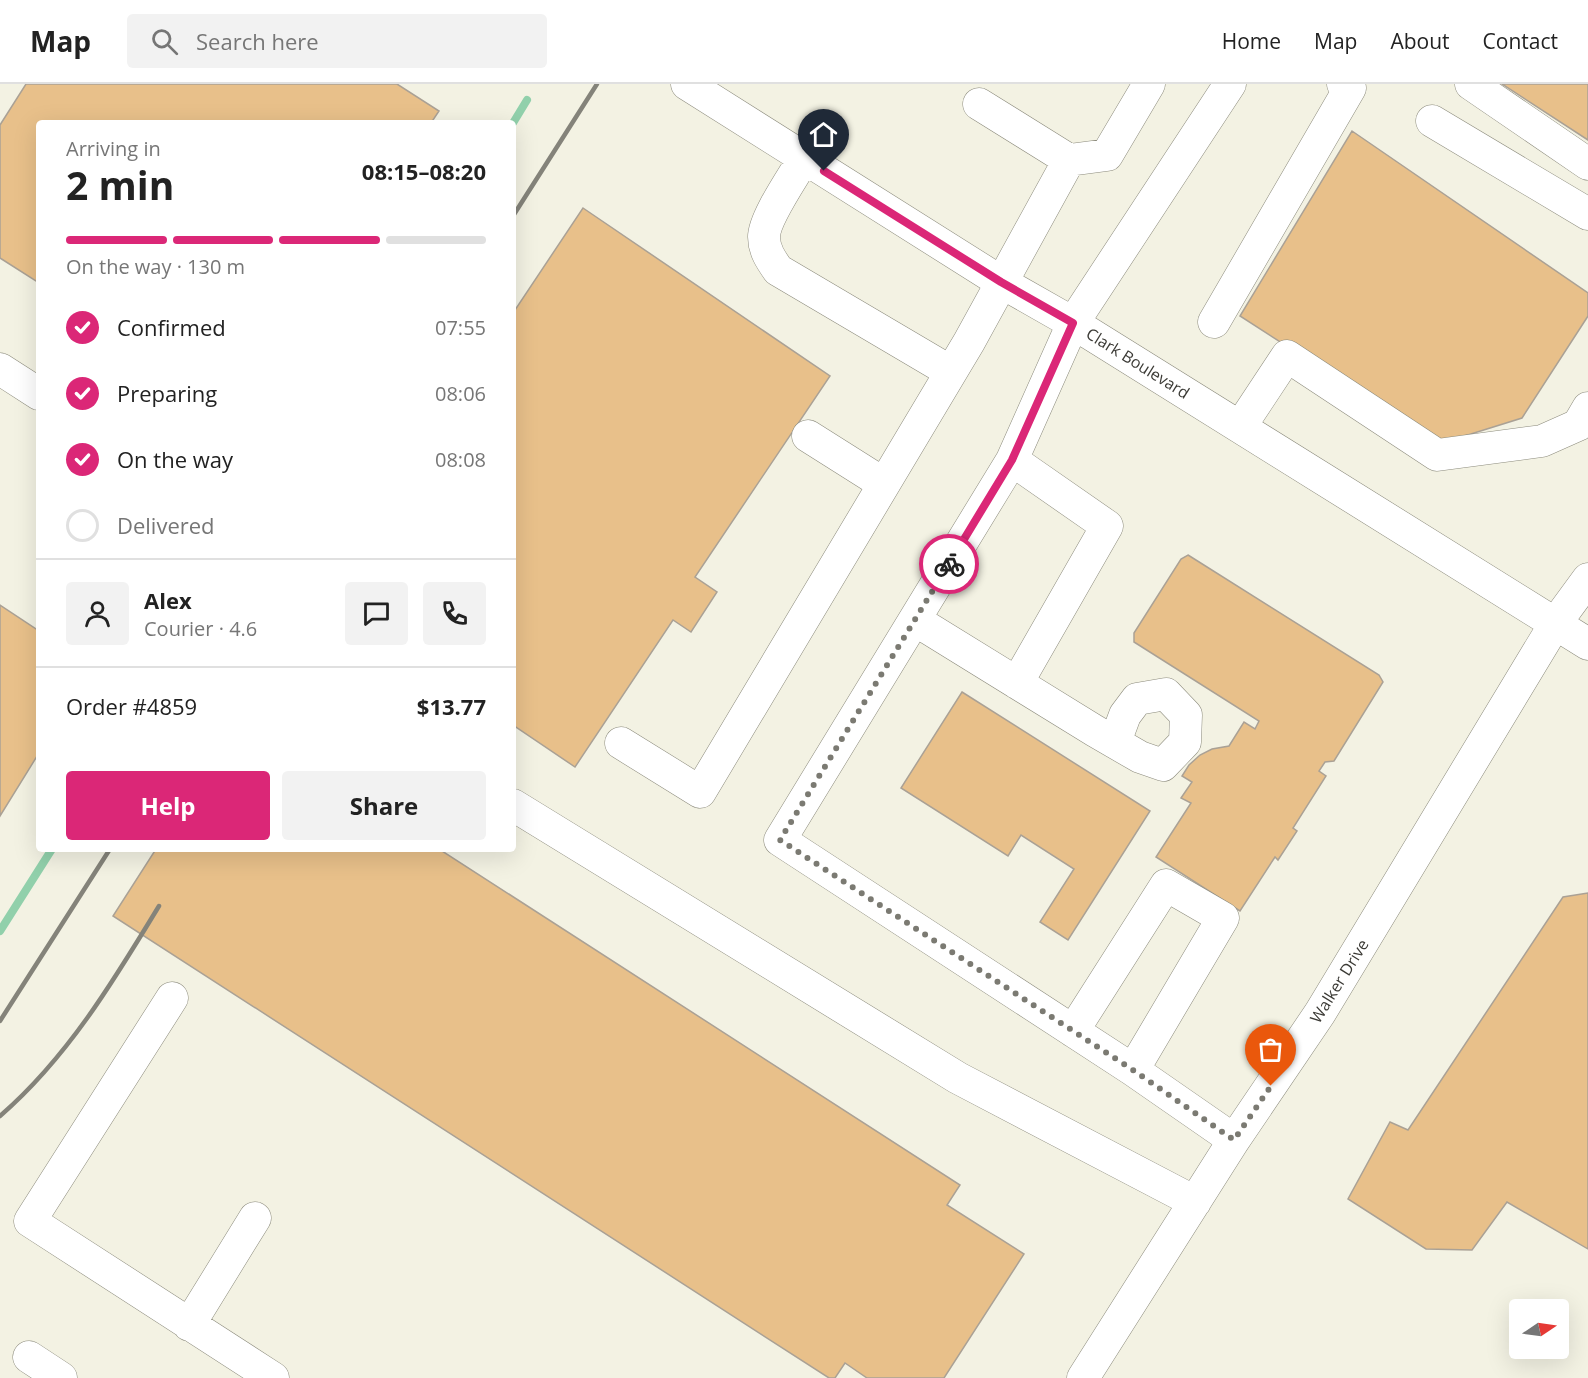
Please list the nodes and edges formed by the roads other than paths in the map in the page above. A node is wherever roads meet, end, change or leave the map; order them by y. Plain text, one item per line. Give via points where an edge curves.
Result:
1 (687, 84) edge
2 (1149, 84) edge
3 (1230, 84) edge
4 (1343, 84) edge
5 (1471, 84) edge
6 (979, 104) dead end
7 (1432, 121) dead end
8 (804, 158) junction
9 (1069, 160) junction
10 (1588, 164) edge
11 (1588, 214) edge
12 (1001, 282) junction
13 (1214, 322) dead end
14 (1073, 323) junction
15 (0, 369) edge
16 (951, 372) junction
17 (36, 391) edge
18 (1588, 408) edge
19 (1240, 427) junction
20 (808, 436) dead end
21 (1012, 460) junction
22 (884, 484) junction
23 (1588, 579) edge
24 (915, 620) junction
25 (1556, 624) junction
26 (1588, 644) edge
27 (1017, 683) junction
28 (1115, 742) dead end
29 (621, 743) dead end
30 (516, 807) edge
31 (172, 998) dead end
32 (1073, 1031) junction
33 (1133, 1070) junction
34 (1234, 1140) junction
35 (1195, 1203) junction
36 (255, 1218) dead end
37 (189, 1325) junction
38 (28, 1357) dead end
39 (61, 1378) edge
40 (273, 1378) edge
41 (1083, 1378) edge

1 - 8 street, Clark Boulevard
2 - 9 street via 1107,155
3 - 14 street
4 - 13 street via 1350,88
5 - 10 street
6 - 9 street
7 - 11 street
8 - 12 street, Clark Boulevard
8 - 16 street via 771,215 764,235 766,253 772,262 778,270
9 - 12 street
12 - 14 street, Clark Boulevard
12 - 16 street
14 - 19 street, Clark Boulevard
14 - 21 street
15 - 17 street
16 - 22 street
18 - 19 street via 1578,425 1542,441 1437,455 1287,356
19 - 25 street, Clark Boulevard
20 - 22 street
21 - 24 street
21 - 27 street via 1107,526
22 - 29 street via 700,792
23 - 25 street, Walker Drive
24 - 27 street
24 - 32 street via 780,840
25 - 26 street, Clark Boulevard
25 - 34 street, Walker Drive via 1320,1013
27 - 28 street
30 - 35 street via 958,1078
31 - 37 street via 30,1221
32 - 33 street
32 - 33 street via 1166,885 1223,918
33 - 34 street
34 - 35 street, Walker Drive
35 - 41 street, Walker Drive
36 - 37 street
37 - 40 street
38 - 39 street

